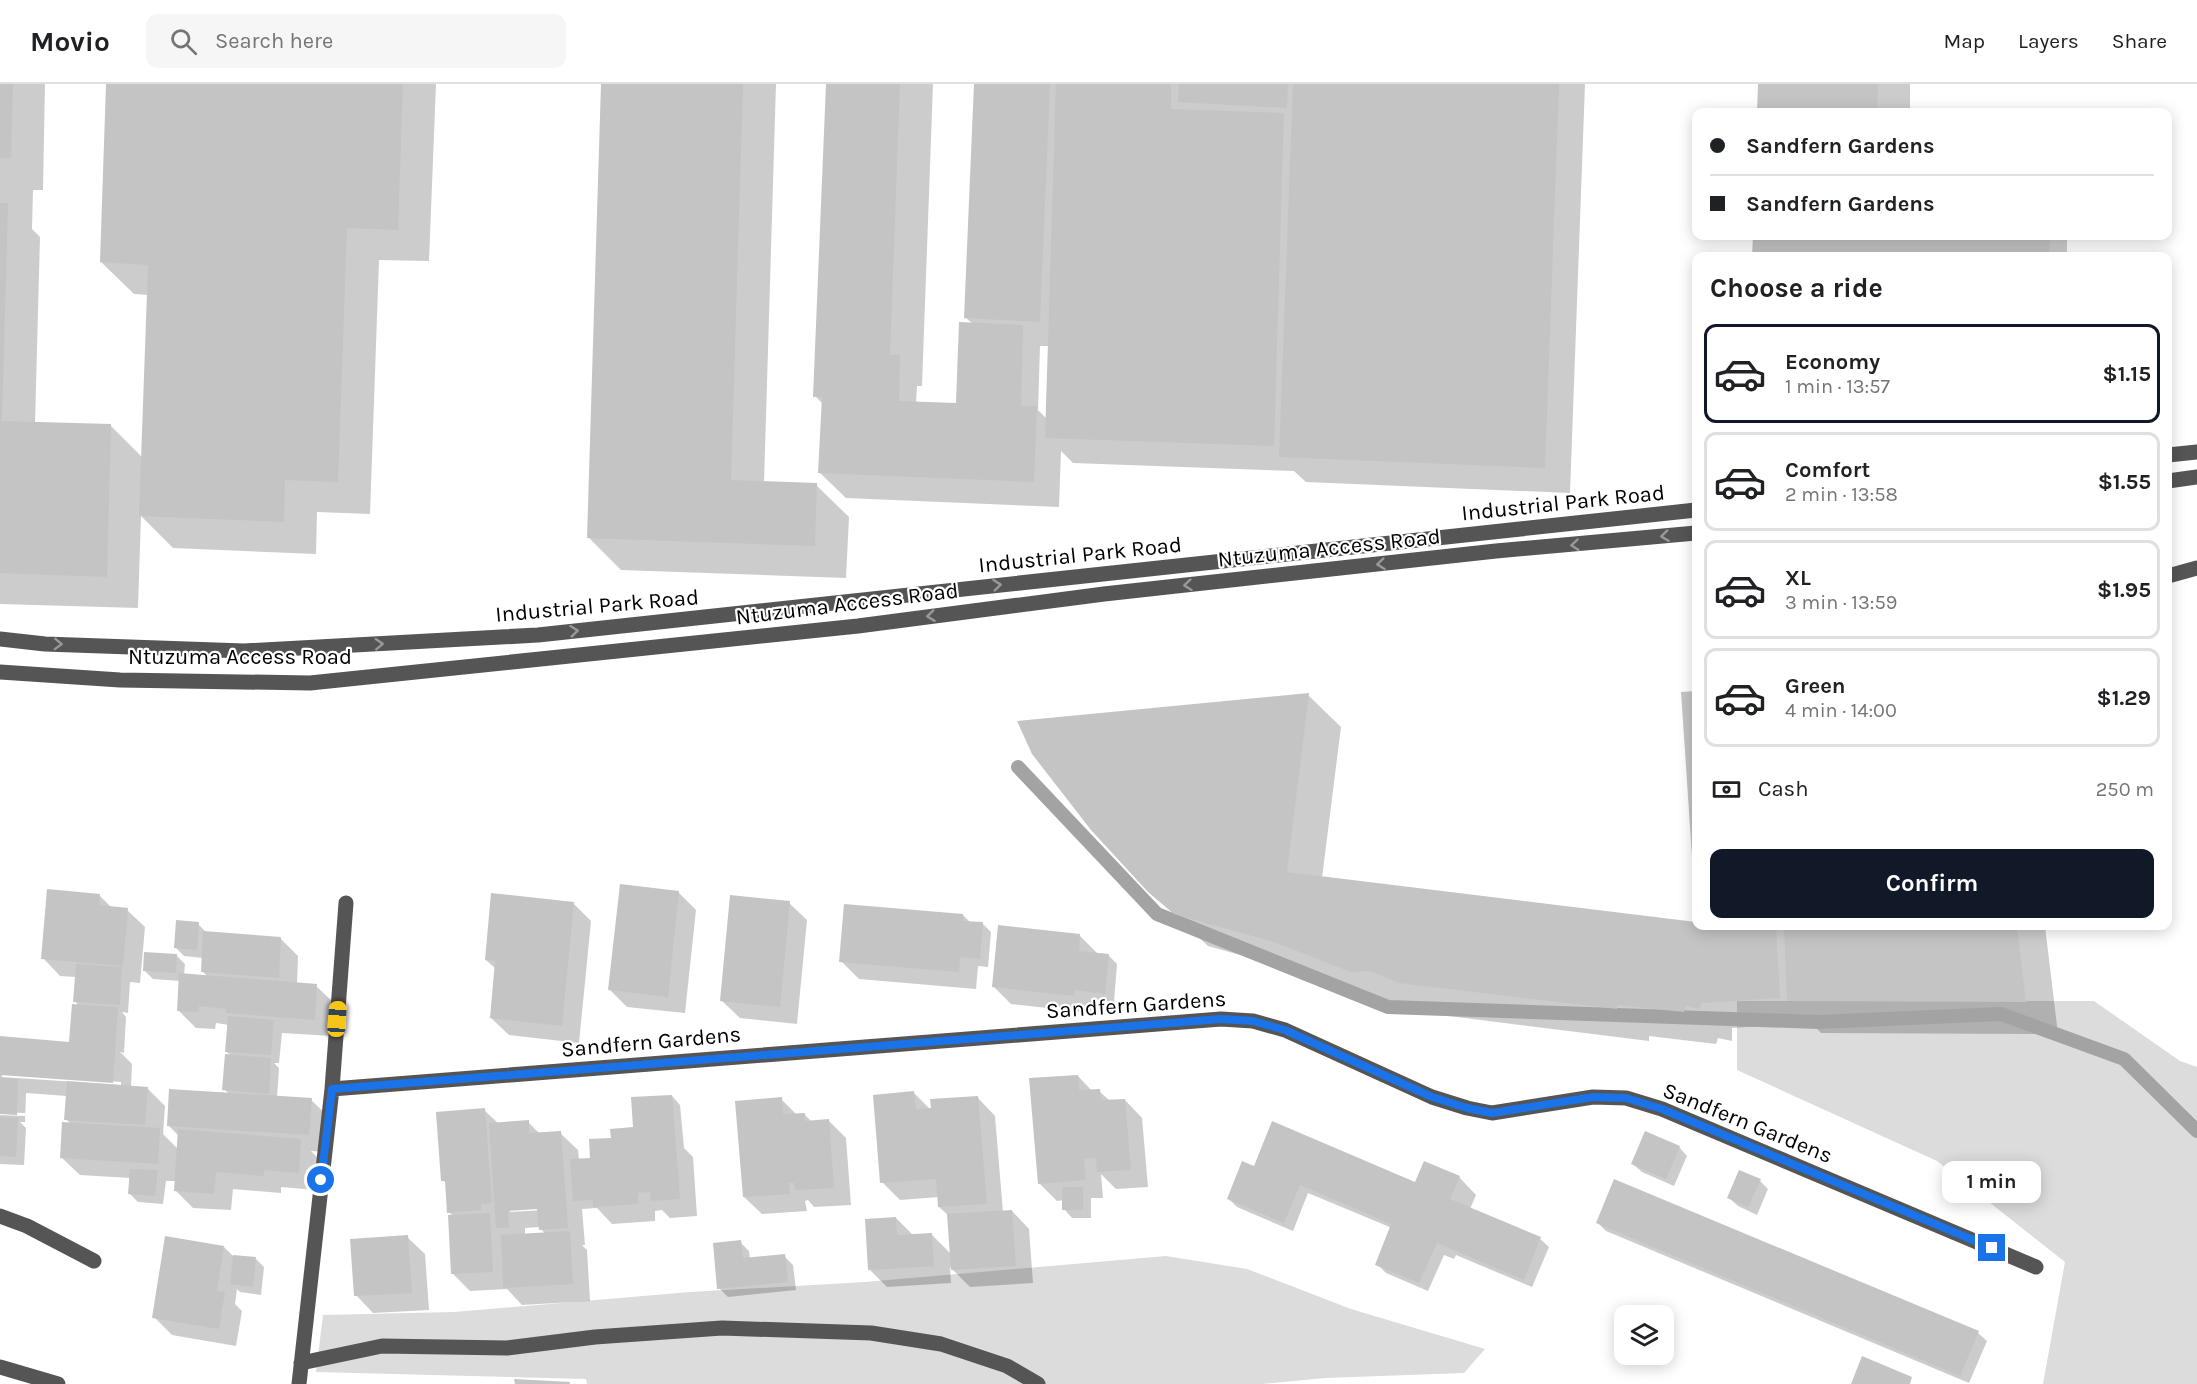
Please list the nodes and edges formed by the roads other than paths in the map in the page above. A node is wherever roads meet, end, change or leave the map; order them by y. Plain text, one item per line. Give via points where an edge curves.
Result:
1 (2197, 452) edge
2 (2172, 455) edge
3 (2197, 477) edge
4 (2172, 480) edge
5 (1692, 510) edge
6 (1692, 533) edge
7 (2197, 568) edge
8 (2172, 575) edge
9 (0, 639) edge
10 (0, 672) edge
11 (346, 903) dead end
12 (332, 1089) junction
13 (0, 1216) edge
14 (94, 1261) dead end
15 (2037, 1267) dead end
16 (301, 1363) junction
17 (0, 1367) edge
18 (58, 1384) edge
19 (299, 1384) edge
20 (1038, 1384) edge

1 - 2 street
3 - 4 street
9 -> 5 street, Industrial Park Road via 244,651 538,635
6 -> 10 street, Ntuzuma Access Road via 1472,554 1104,594 822,630 310,683 120,680
7 - 8 street
11 - 12 street
12 - 15 street, Sandfern Gardens via 1221,1019 1253,1021 1285,1030 1432,1097 1467,1108 1492,1113 1593,1097 1626,1098 1662,1109
12 - 16 street
13 - 14 street
16 - 19 street
16 - 20 street via 382,1346 507,1348 595,1337 734,1328 871,1333 941,1344 1007,1366
17 - 18 street

